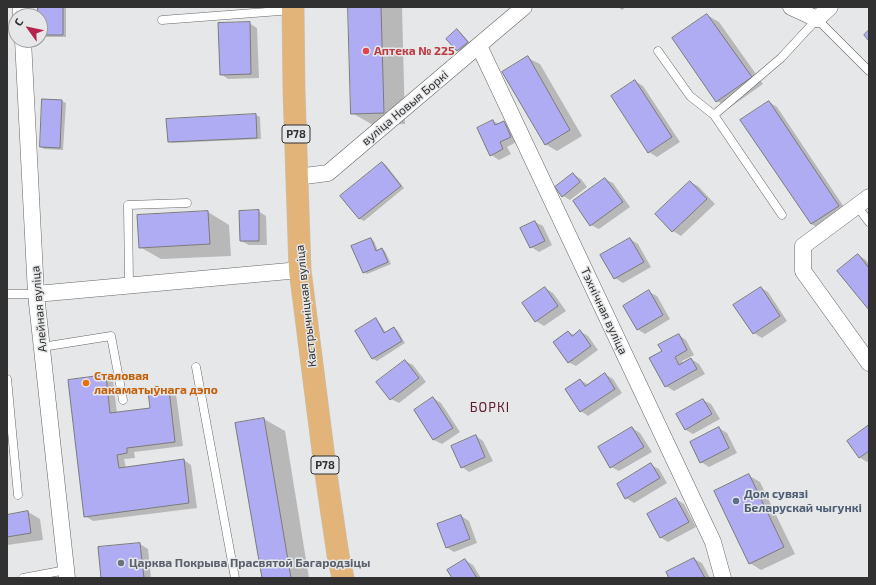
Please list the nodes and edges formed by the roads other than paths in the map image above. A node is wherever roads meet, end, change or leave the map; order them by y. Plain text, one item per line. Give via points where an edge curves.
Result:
1 (524, 7) edge
2 (791, 7) edge
3 (830, 7) edge
4 (294, 8) edge
5 (817, 19) junction
6 (162, 20) dead end
7 (479, 46) junction
8 (23, 48) edge
9 (658, 51) dead end
10 (869, 71) edge
11 (714, 115) junction
12 (297, 177) junction
13 (863, 202) edge
14 (186, 203) dead end
15 (782, 215) dead end
16 (869, 222) edge
17 (300, 270) junction
18 (129, 285) junction
19 (7, 294) edge
20 (36, 294) junction
21 (42, 348) junction
22 (869, 363) edge
23 (196, 367) dead end
24 (7, 379) edge
25 (122, 400) dead end
26 (18, 495) dead end
27 (66, 574) edge
28 (23, 578) edge
29 (235, 578) edge
30 (343, 578) edge
31 (723, 578) edge

1 - 7 street, вуліца Новыя Боркі
2 - 5 street
3 - 5 street
4 - 6 lane
4 - 12 main road, Кастрычніцкая вуліца / Р78
5 - 10 lane
5 - 11 lane via 781,58
7 - 12 street, вуліца Новыя Боркі via 328,173
7 - 31 street, Тэхнічная вуліца via 713,542
8 - 20 street, Алейная вуліца
9 - 11 lane via 690,96
11 - 15 lane
12 - 17 main road, Кастрычніцкая вуліца / Р78
13 - 16 lane
13 - 22 street via 803,246 803,271
14 - 18 lane via 128,205
17 - 18 street
17 - 30 main road, Кастрычніцкая вуліца / Р78 via 326,474
18 - 20 street
19 - 20 lane
20 - 21 street, Алейная вуліца
21 - 25 lane via 111,336
21 - 27 street, Алейная вуліца
23 - 29 lane
24 - 26 lane
27 - 28 lane

